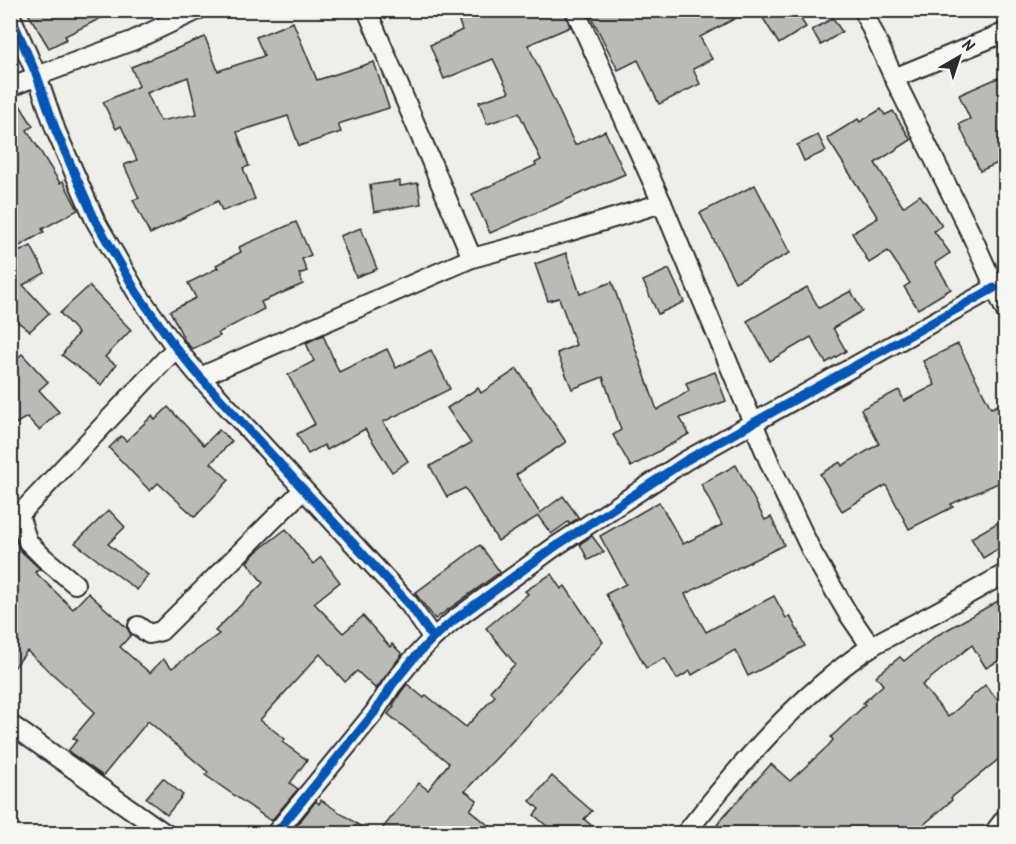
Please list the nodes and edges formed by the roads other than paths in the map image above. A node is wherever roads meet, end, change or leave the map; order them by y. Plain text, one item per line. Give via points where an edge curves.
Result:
1 (198, 10) edge
2 (367, 10) edge
3 (575, 10) edge
4 (863, 10) edge
5 (10, 14) edge
6 (1005, 32) edge
7 (37, 76) junction
8 (894, 78) junction
9 (10, 87) edge
10 (662, 202) junction
11 (472, 258) junction
12 (994, 288) junction
13 (1005, 312) edge
14 (176, 348) junction
15 (200, 377) junction
16 (754, 423) junction
17 (303, 490) junction
18 (15, 519) edge
19 (1005, 573) edge
20 (75, 584) dead end
21 (138, 626) dead end
22 (433, 638) junction
23 (871, 647) junction
24 (10, 724) edge
25 (1005, 817) edge
26 (165, 834) edge
27 (275, 834) edge
28 (685, 834) edge
29 (993, 834) edge

1 - 7 street via 132,41
2 - 11 street
3 - 10 street
4 - 8 street
5 - 7 street
6 - 8 street
7 - 9 street
7 - 14 street via 95,220 136,293
8 - 12 street
10 - 11 street
10 - 16 street
11 - 15 street
12 - 13 street
12 - 16 street
14 - 15 street
14 - 18 street
15 - 17 street
16 - 22 street via 685,461 553,548
16 - 23 street via 813,554
17 - 21 street via 161,631 149,634
17 - 22 street via 409,604
18 - 20 street via 28,542
19 - 23 street
22 - 27 street
23 - 28 street via 796,708 731,776
24 - 26 street
25 - 29 street

